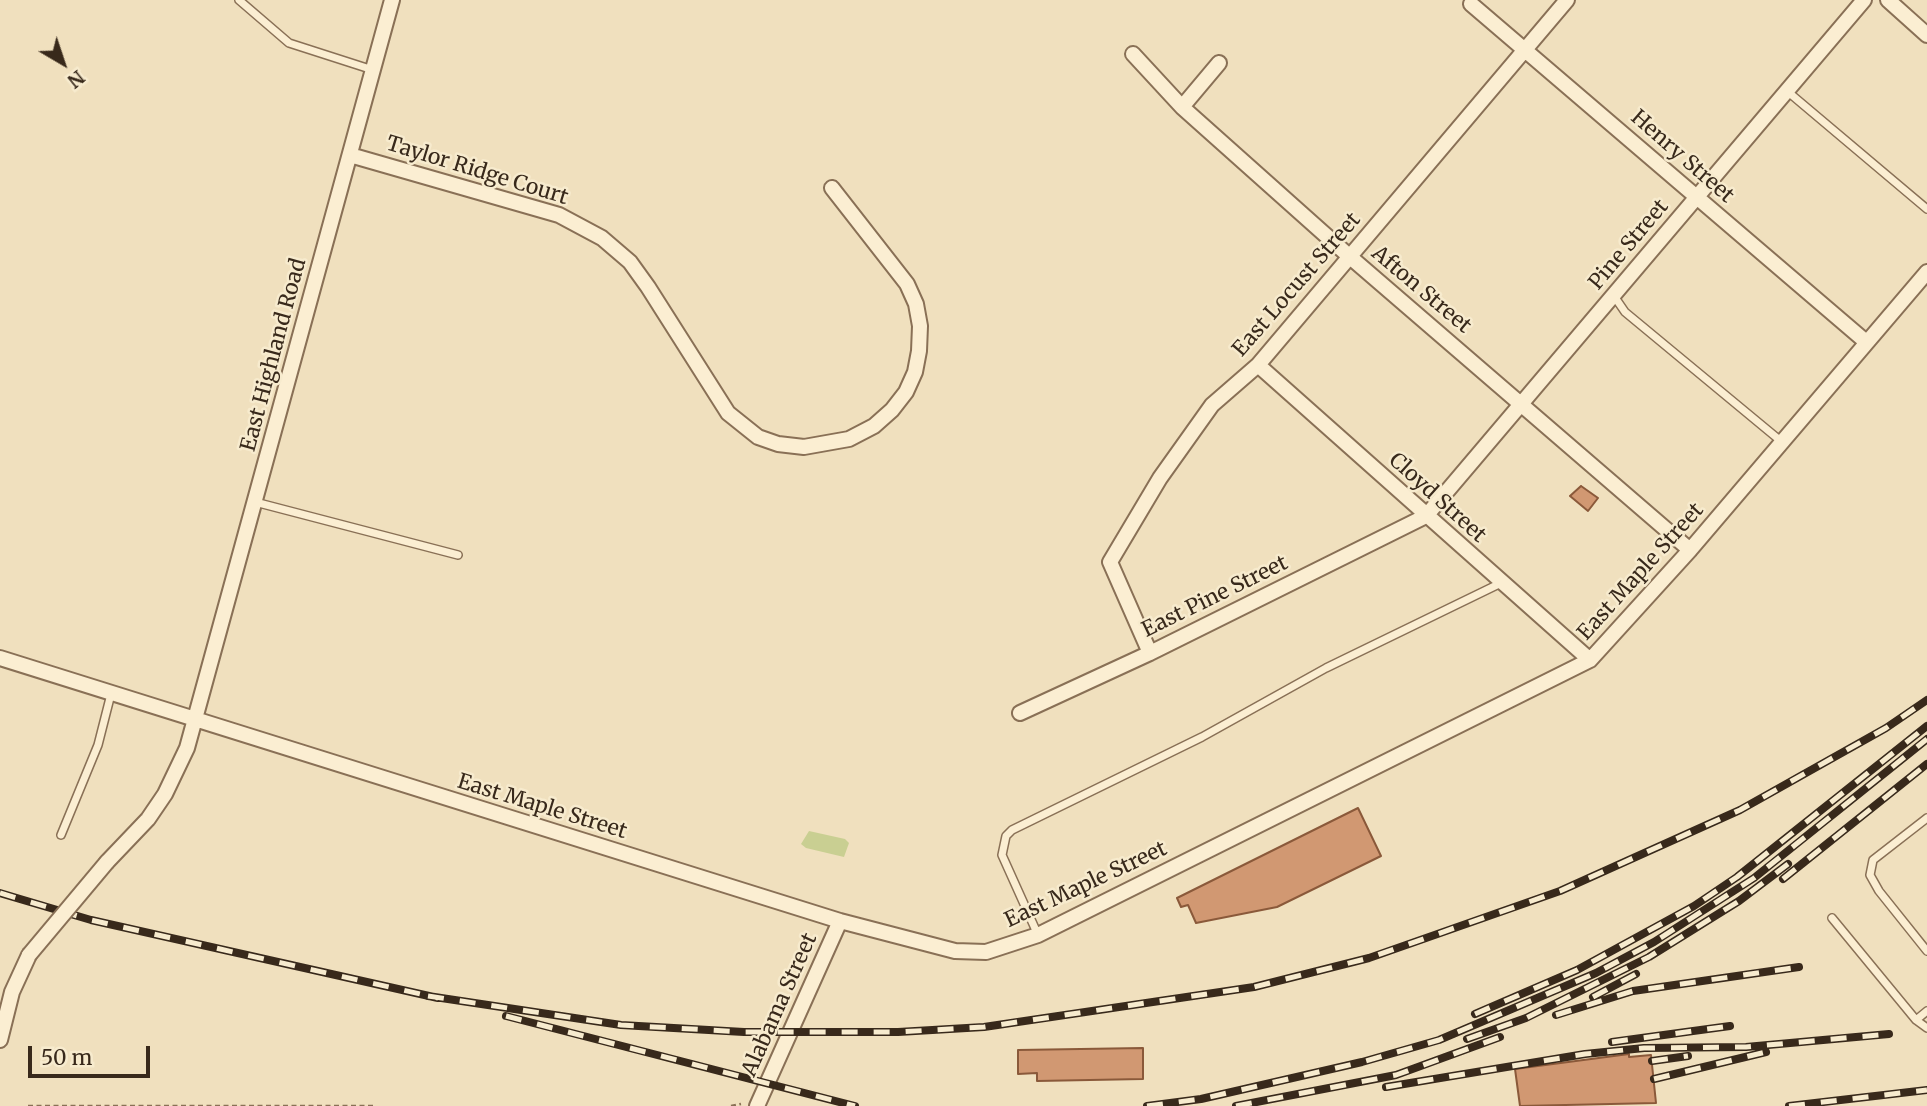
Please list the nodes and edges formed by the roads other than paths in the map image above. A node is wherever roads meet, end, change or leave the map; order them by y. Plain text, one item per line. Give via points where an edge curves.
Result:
1 (239, 0) edge
2 (392, 0) edge
3 (1567, 0) edge
4 (1864, 0) edge
5 (1888, 0) edge
6 (1471, 4) dead end
7 (1927, 35) edge
8 (1527, 50) junction
9 (1133, 54) dead end
10 (1219, 63) dead end
11 (373, 71) junction
12 (1787, 91) junction
13 (1182, 107) junction
14 (351, 155) junction
15 (832, 188) dead end
16 (1696, 198) junction
17 (1927, 209) edge
18 (1349, 256) junction
19 (1927, 272) edge
20 (1614, 296) junction
21 (1866, 341) junction
22 (1258, 365) junction
23 (1523, 404) junction
24 (1782, 443) junction
25 (255, 502) junction
26 (1426, 516) junction
27 (1690, 550) junction
28 (458, 555) dead end
29 (1500, 583) junction
30 (1150, 653) junction
31 (0, 658) edge
32 (1590, 660) junction
33 (111, 694) junction
34 (1020, 713) dead end
35 (195, 720) junction
36 (1927, 817) edge
37 (61, 835) dead end
38 (1832, 918) dead end
39 (840, 921) junction
40 (1038, 934) junction
41 (1927, 951) edge
42 (0, 979) edge
43 (15, 985) junction
44 (1927, 1011) edge
45 (1916, 1020) junction
46 (1927, 1028) edge
47 (1, 1030) edge
48 (753, 1104) edge

1 - 11 lane via 289,43
2 - 11 street, East Highland Road
3 - 8 street, East Locust Street
4 - 12 street, Pine Street
5 - 7 street
6 - 8 street, Henry Street
8 - 16 street, Henry Street
8 - 18 street, East Locust Street
9 - 13 street, Afton Street
10 - 13 street
11 - 14 street, East Highland Road
12 - 16 street, Pine Street
12 - 17 lane
13 - 18 street, Afton Street
14 - 15 street, Taylor Ridge Court via 559,215 602,238 630,262 728,413 758,437 804,447 849,439 892,411 915,372 919,351 916,303 907,284
14 - 25 street, East Highland Road
16 - 20 street, Pine Street
16 - 21 street, Henry Street
18 - 22 street, East Locust Street
18 - 23 street, Afton Street
19 - 21 street, East Maple Street
20 - 23 street, Pine Street
20 - 24 lane via 1625,312
21 - 24 street, East Maple Street
22 - 26 street, Cloyd Street
22 - 30 street, East Locust Street via 1212,405 1160,478 1110,562
23 - 26 street, Pine Street
23 - 27 street, Afton Street
24 - 27 street, East Maple Street
25 - 28 lane
25 - 35 street, East Highland Road
26 - 29 street, Cloyd Street
26 - 30 street, East Pine Street
27 - 32 street, East Maple Street
29 - 32 street, Cloyd Street
29 - 40 lane via 1012,830 1002,855
30 - 34 street, East Pine Street
31 - 33 street, East Maple Street
32 - 40 street, East Maple Street
33 - 35 street, East Maple Street
33 - 37 lane via 98,745
35 - 39 street, East Maple Street
35 - 43 street, East Highland Road, bridge via 165,794 29,955
36 - 41 lane via 1873,860 1870,875
38 - 45 lane
39 - 40 street, East Maple Street via 955,951 986,952
39 - 48 street, Alabama Street
42 - 43 street
43 - 47 street, East Highland Road
44 - 45 lane
45 - 46 lane

